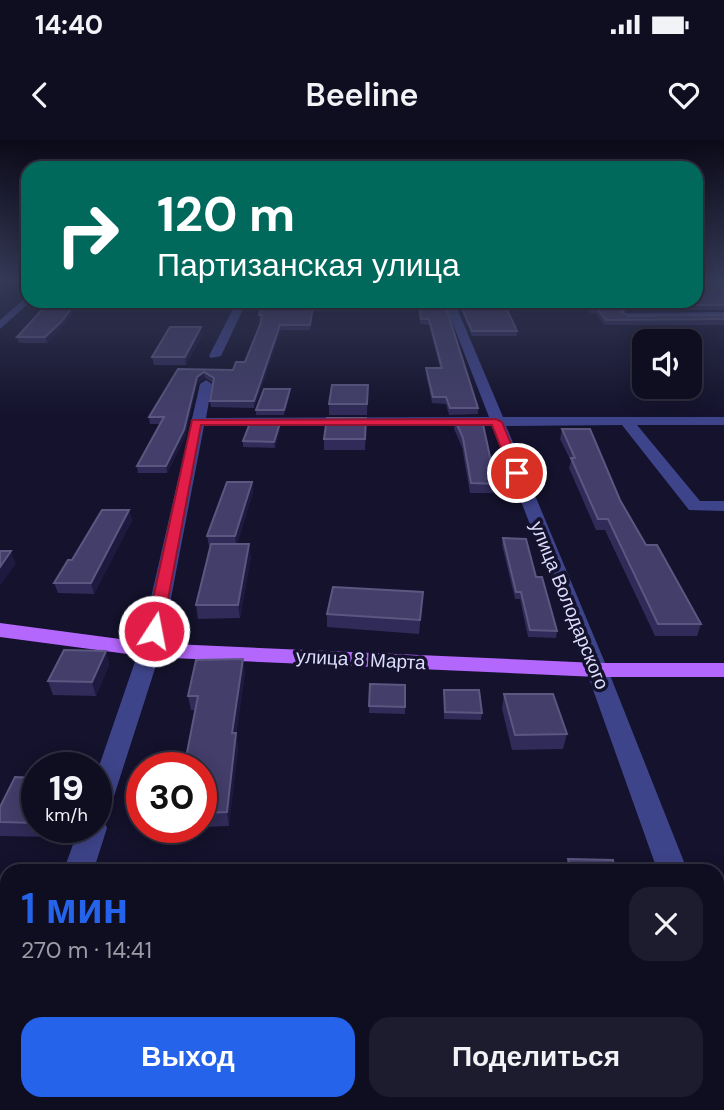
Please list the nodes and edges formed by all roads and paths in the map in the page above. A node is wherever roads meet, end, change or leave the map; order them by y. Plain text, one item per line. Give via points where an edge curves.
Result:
1 (230, 325) edge
2 (458, 325) edge
3 (215, 356) dead end
4 (206, 384) edge
5 (724, 421) edge
6 (196, 422) junction
7 (496, 422) junction
8 (627, 422) junction
9 (724, 506) edge
10 (0, 630) edge
11 (150, 650) junction
12 (597, 670) junction
13 (724, 670) edge
14 (112, 767) edge
15 (88, 843) edge
16 (81, 864) edge
17 (670, 864) edge

1 - 3 street
2 - 7 street, улица Володарского
4 - 6 street
5 - 8 street
6 - 7 street
6 - 11 street
7 - 8 street
7 - 12 street, улица Володарского
8 - 9 street via 695,506
10 - 11 main road, улица 8 Марта
11 - 12 main road, улица 8 Марта
11 - 14 street
12 - 13 main road, улица 8 Марта
12 - 17 street, улица Володарского
15 - 16 street

